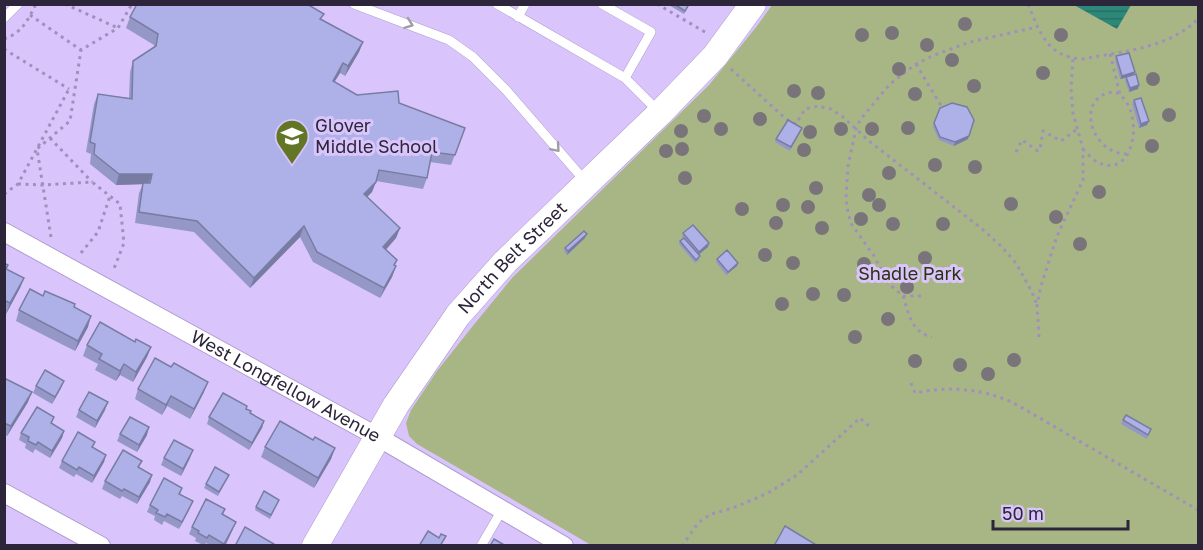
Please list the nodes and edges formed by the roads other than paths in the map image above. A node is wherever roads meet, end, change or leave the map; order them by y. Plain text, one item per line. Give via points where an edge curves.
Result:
1 (18, 4) edge
2 (354, 4) edge
3 (497, 4) edge
4 (525, 4) edge
5 (602, 4) edge
6 (753, 4) edge
7 (518, 17) junction
8 (4, 18) edge
9 (625, 78) junction
10 (660, 113) junction
11 (587, 182) junction
12 (4, 232) edge
13 (378, 437) junction
14 (4, 493) edge
15 (502, 510) junction
16 (100, 546) edge
17 (315, 546) edge
18 (481, 546) edge
19 (564, 546) edge

1 - 8 lane
2 -> 11 lane via 448,40 473,57
3 - 7 lane
4 - 7 lane
5 - 9 lane via 651,32
6 - 10 street, North Belt Street via 715,56
7 - 9 lane
9 - 10 lane
10 - 11 street, North Belt Street
11 - 13 street, North Belt Street via 458,315
12 - 13 street, West Longfellow Avenue
13 - 15 street, West Longfellow Avenue
13 - 17 street, North Belt Street
14 - 16 street
15 - 18 lane
15 - 19 street, West Longfellow Avenue

